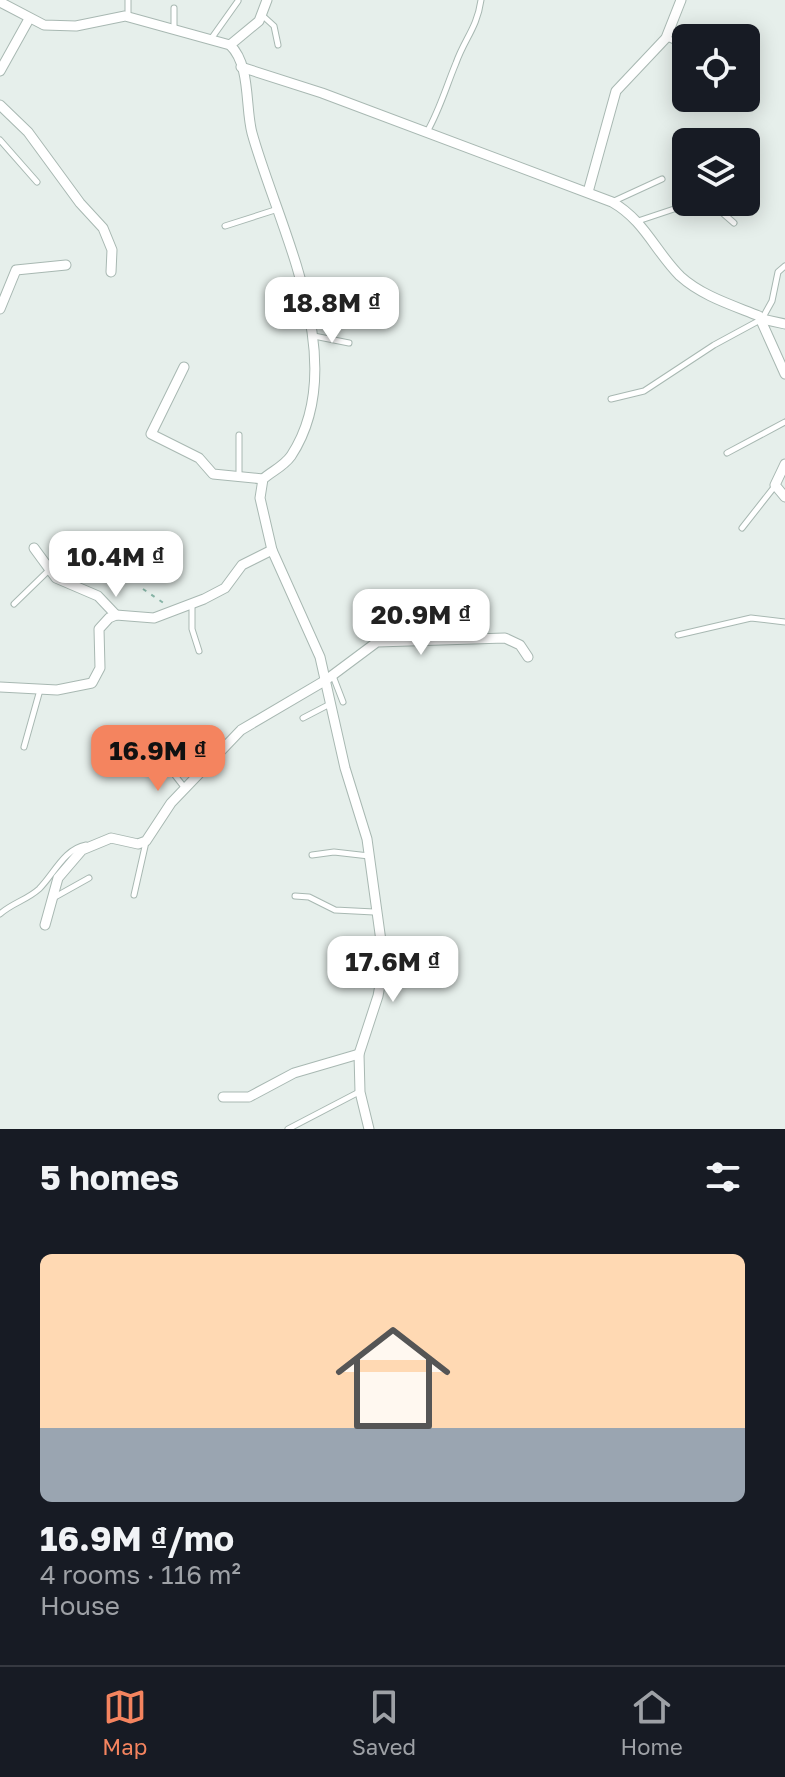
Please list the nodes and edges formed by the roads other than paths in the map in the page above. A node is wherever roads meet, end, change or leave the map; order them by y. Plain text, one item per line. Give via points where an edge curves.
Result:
1 (128, 0) edge
2 (267, 0) edge
3 (481, 0) edge
4 (681, 0) edge
5 (238, 1) edge
6 (0, 2) edge
7 (174, 8) dead end
8 (128, 16) junction
9 (263, 16) junction
10 (29, 19) junction
11 (174, 28) junction
12 (666, 38) junction
13 (211, 39) junction
14 (672, 40) edge
15 (230, 45) junction
16 (278, 45) dead end
17 (241, 67) junction
18 (0, 71) edge
19 (0, 105) edge
20 (426, 133) junction
21 (0, 140) edge
22 (662, 179) dead end
23 (37, 182) dead end
24 (588, 192) junction
25 (612, 202) junction
26 (279, 209) junction
27 (672, 210) edge
28 (726, 216) edge
29 (638, 221) junction
30 (734, 223) dead end
31 (225, 226) dead end
32 (66, 265) dead end
33 (785, 266) edge
34 (111, 272) dead end
35 (0, 309) edge
36 (762, 319) junction
37 (785, 324) edge
38 (314, 336) junction
39 (349, 343) dead end
40 (184, 367) dead end
41 (785, 374) edge
42 (611, 399) dead end
43 (785, 422) edge
44 (239, 435) dead end
45 (727, 453) dead end
46 (785, 464) edge
47 (239, 479) junction
48 (263, 479) junction
49 (775, 485) junction
50 (785, 497) edge
51 (742, 528) dead end
52 (34, 548) dead end
53 (272, 550) junction
54 (48, 571) junction
55 (14, 604) dead end
56 (192, 604) junction
57 (116, 615) junction
58 (785, 622) edge
59 (678, 635) dead end
60 (199, 651) dead end
61 (528, 657) dead end
62 (329, 678) junction
63 (0, 687) edge
64 (40, 690) junction
65 (343, 702) dead end
66 (331, 703) junction
67 (303, 718) dead end
68 (24, 747) dead end
69 (170, 769) dead end
70 (185, 788) junction
71 (146, 841) junction
72 (91, 844) junction
73 (312, 855) dead end
74 (370, 856) junction
75 (89, 878) dead end
76 (134, 895) dead end
77 (295, 896) dead end
78 (52, 899) junction
79 (374, 912) junction
80 (0, 914) edge
81 (45, 925) dead end
82 (359, 1054) junction
83 (360, 1092) junction
84 (223, 1097) dead end
85 (288, 1129) edge
86 (369, 1129) edge

1 - 8 lane
2 - 9 street
3 - 20 lane via 475,30
4 - 12 street
5 - 13 lane
6 - 10 street
7 - 11 lane
8 - 10 street via 58,27
8 - 11 street
9 - 15 street
9 - 16 lane via 274,26
10 - 18 street
11 - 13 street
12 - 14 lane
12 - 24 street via 616,91
13 - 15 street
15 - 17 street
17 - 20 street
17 - 26 street via 251,129
19 - 34 street via 28,132 103,228 112,250
20 - 24 street
21 - 23 lane
22 - 25 lane
24 - 25 street
25 - 29 street
26 - 31 lane
26 - 38 street
27 - 29 lane
28 - 30 lane
29 - 36 street via 682,277
32 - 35 street via 16,270
33 - 36 lane via 778,272
36 - 37 street
36 - 41 street
36 - 42 lane via 644,391
38 - 39 lane
38 - 48 street via 313,389 303,430 284,464
40 - 47 street via 151,434 199,458 213,474
43 - 45 lane
44 - 47 lane
46 - 49 street
47 - 48 street
48 - 53 street via 260,498
49 - 50 street
49 - 51 lane
52 - 54 street
53 - 56 street via 242,565 225,588
53 - 62 street
54 - 55 lane
54 - 57 street via 67,585 98,596
56 - 57 street via 154,618
56 - 60 lane
57 - 64 street via 99,629 97,678 81,686
58 - 59 lane via 751,618
61 - 62 street via 513,641 382,640
62 - 65 lane
62 - 66 street
62 - 70 street via 241,730
63 - 64 street
64 - 68 lane
66 - 67 lane
66 - 74 street
69 - 70 lane
70 - 71 street
71 - 72 street via 111,838
71 - 76 lane
72 - 78 street via 63,869
72 - 80 lane via 72,851 39,888
73 - 74 lane
74 - 79 street
75 - 78 lane
77 - 79 lane via 335,910
78 - 81 street
79 - 82 street via 382,979
82 - 83 street
82 - 84 street via 294,1073 249,1097
83 - 85 lane
83 - 86 street

